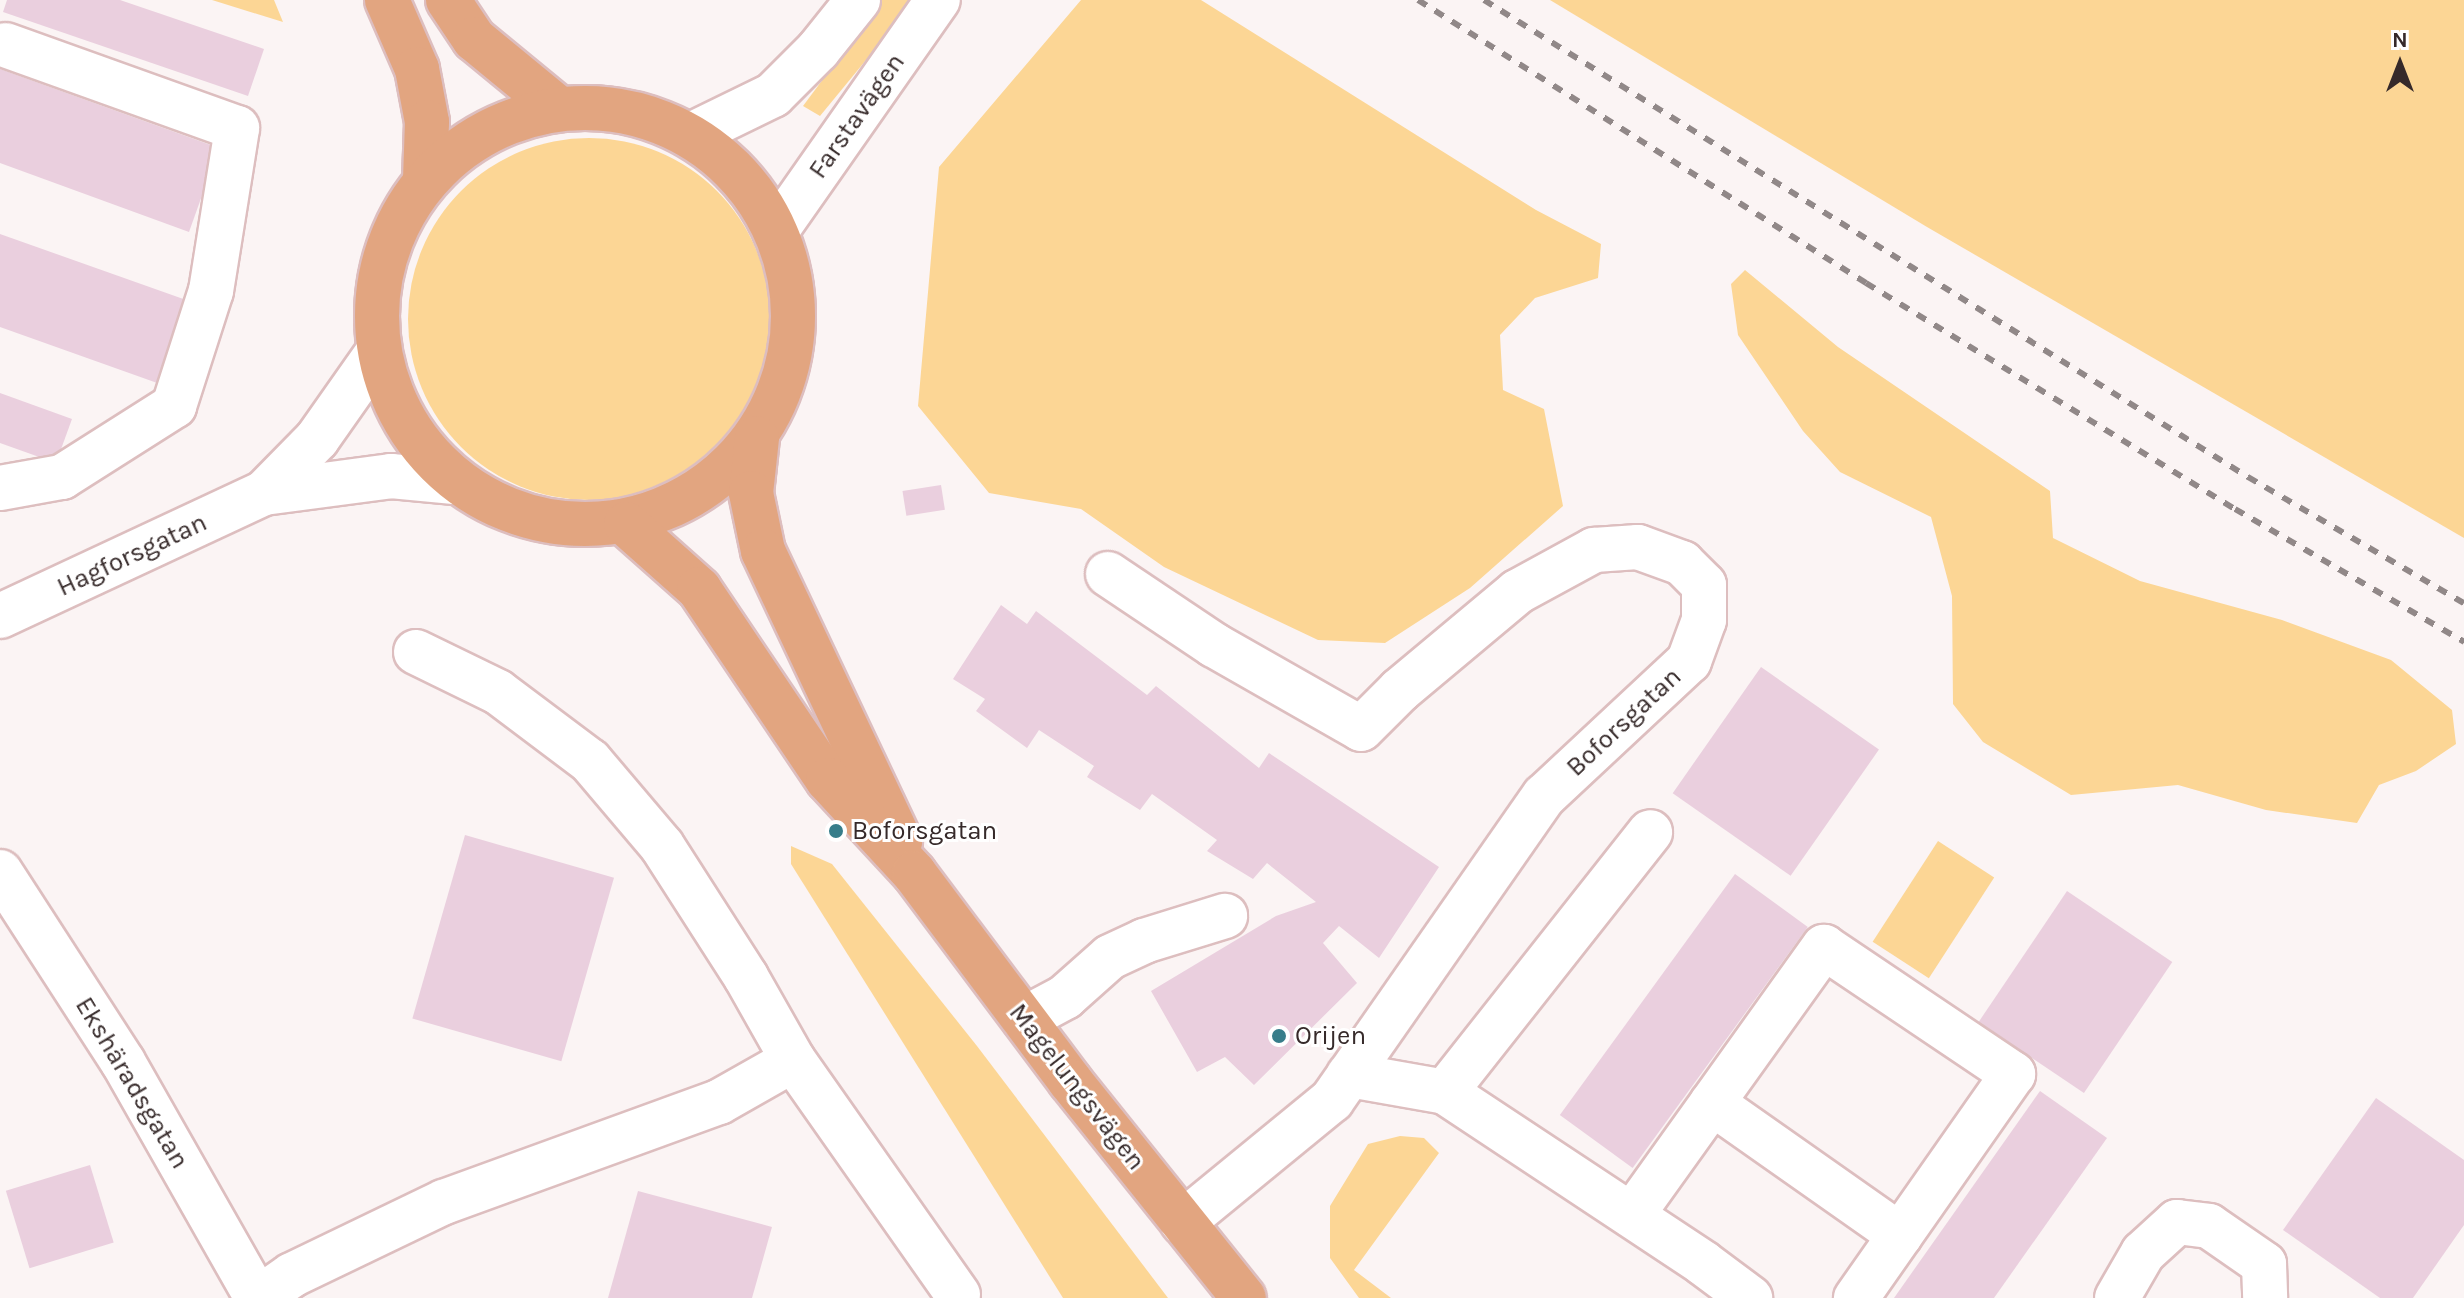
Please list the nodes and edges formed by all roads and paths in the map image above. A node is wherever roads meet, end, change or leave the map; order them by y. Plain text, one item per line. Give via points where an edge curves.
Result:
1 (387, 0) edge
2 (448, 0) edge
3 (858, 0) edge
4 (938, 0) edge
5 (5, 45) dead end
6 (558, 108) junction
7 (693, 134) junction
8 (425, 178) junction
9 (776, 231) junction
10 (376, 355) junction
11 (757, 438) junction
12 (452, 482) junction
13 (0, 488) edge
14 (264, 493) junction
15 (626, 524) junction
16 (1108, 574) dead end
17 (0, 616) edge
18 (416, 652) dead end
19 (1650, 832) dead end
20 (0, 872) edge
21 (914, 873) junction
22 (1225, 916) dead end
23 (1024, 1019) junction
24 (793, 1060) junction
25 (1349, 1075) junction
26 (1445, 1092) junction
27 (1712, 1103) junction
28 (1632, 1215) junction
29 (1183, 1222) junction
30 (1900, 1235) junction
31 (958, 1295) dead end
32 (258, 1298) edge
33 (1244, 1298) edge
34 (1750, 1298) edge
35 (1856, 1298) edge
36 (2117, 1298) edge
37 (2265, 1298) edge

1 - 8 main road via 417,69 427,122
2 - 6 main road via 474,39
3 - 7 street via 773,95
4 - 9 street, Farstavägen
5 - 13 street via 237,128 211,291 174,406 62,477
6 - 7 main road via 636,113
6 - 8 main road via 494,127
7 - 9 main road via 754,190
8 - 10 main road via 400,220 386,263 375,308
9 - 11 main road via 792,283 791,360
10 - 12 main road via 403,427
10 - 14 street, Hagforsgatan via 317,439
11 - 15 main road via 707,489
11 - 21 main road, Magelungsvägen via 751,493 763,551
12 - 14 street, Hagforsgatan via 391,476
12 - 15 main road via 530,518
14 - 17 street, Hagforsgatan
15 - 21 main road, Magelungsvägen via 699,589 828,780
16 - 25 street, Boforsgatan via 1214,645 1361,729 1517,592 1594,550 1638,547 1682,563 1704,585 1704,620 1689,661 1544,796
18 - 24 street via 498,692 590,761 662,846
19 - 26 street
20 - 32 street, Ekshäradsgatan via 123,1062
21 - 23 main road, Magelungsvägen
22 - 23 street via 1110,957 1065,997
23 - 29 main road, Magelungsvägen
24 - 31 street
24 - 32 street via 719,1102 444,1202 292,1275
25 - 26 street
25 - 29 street, Boforsgatan via 1332,1100
26 - 28 street
27 - 28 street
27 - 30 street
27 - 30 street via 1824,947 2013,1074
28 - 34 street
29 - 33 main road, Magelungsvägen
30 - 35 street
36 - 37 street via 2143,1253 2177,1222 2209,1226 2264,1264

